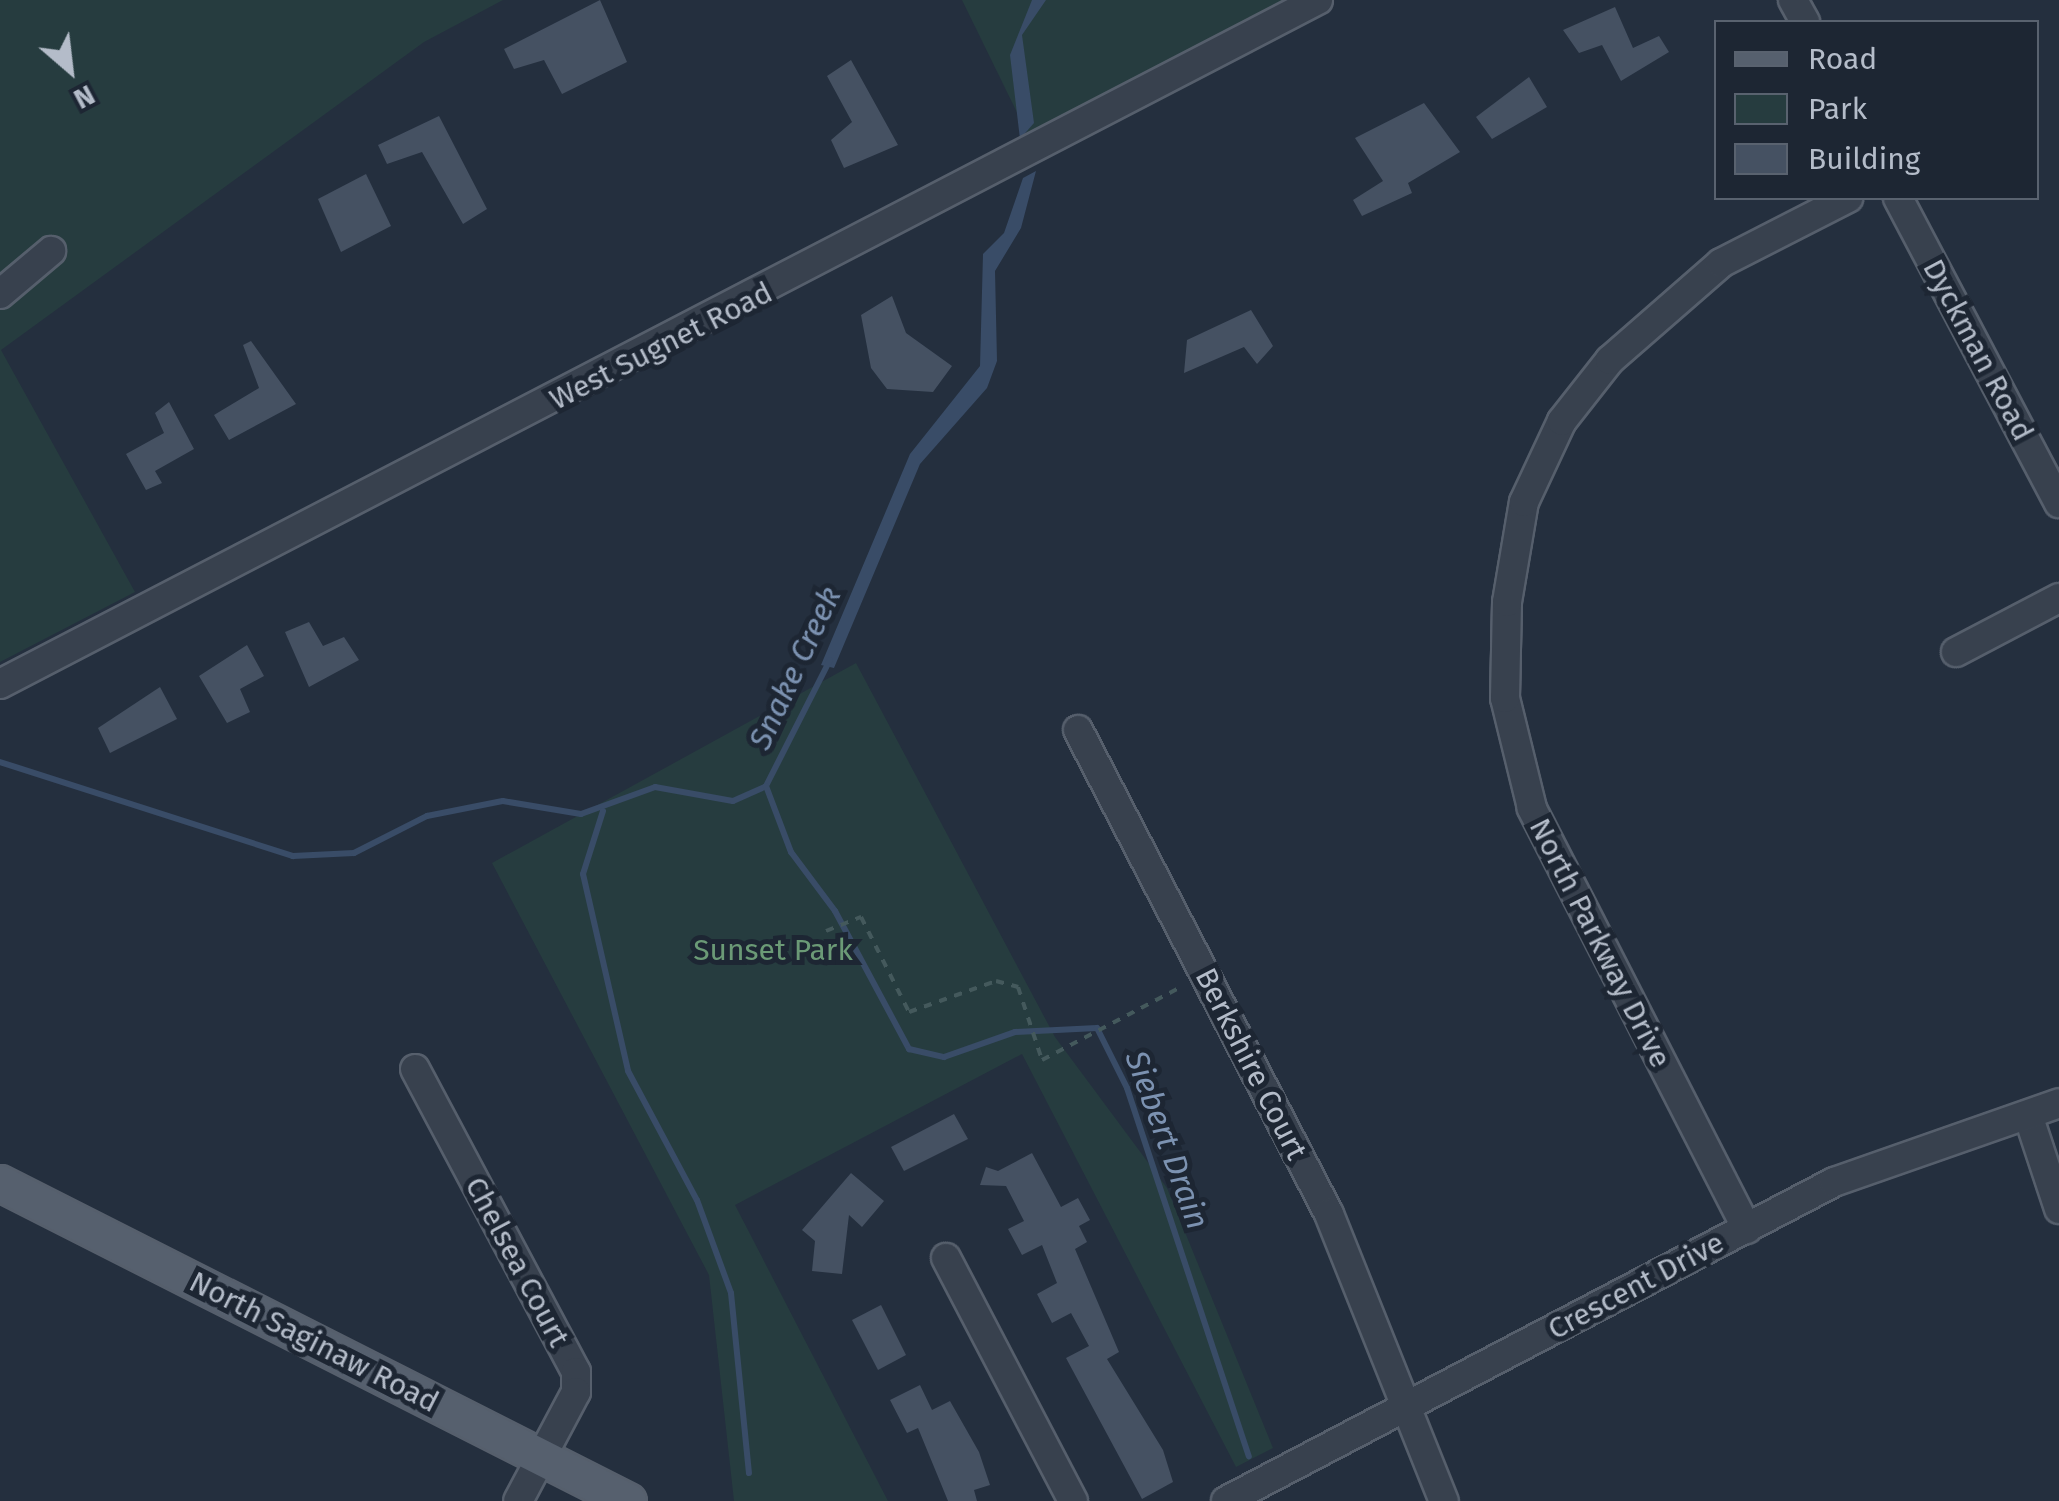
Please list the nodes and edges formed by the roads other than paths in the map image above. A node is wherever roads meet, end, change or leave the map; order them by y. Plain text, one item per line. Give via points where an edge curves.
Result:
1 (1318, 0) edge
2 (1844, 200) edge
3 (1899, 200) edge
4 (51, 251) dead end
5 (0, 294) edge
6 (2059, 503) edge
7 (2059, 598) edge
8 (1956, 652) dead end
9 (0, 684) edge
10 (1078, 730) dead end
11 (415, 1069) dead end
12 (2059, 1103) edge
13 (2028, 1115) junction
14 (0, 1183) edge
15 (2059, 1209) edge
16 (1746, 1228) junction
17 (946, 1258) dead end
18 (1408, 1405) junction
19 (541, 1457) junction
20 (518, 1501) edge
21 (628, 1501) edge
22 (1073, 1501) edge
23 (1226, 1501) edge
24 (1444, 1501) edge

1 - 9 street, West Sugnet Road
2 - 16 street, North Parkway Drive via 1720,262 1610,360 1562,422 1524,502 1508,602 1506,698 1532,808
3 - 6 street, Dyckman Road
4 - 5 street
7 - 8 street
10 - 18 street, Berkshire Court via 1329,1214
11 - 19 street, Chelsea Court via 576,1372 576,1392
12 - 13 street, Crescent Drive
13 - 15 street
13 - 16 street, Crescent Drive via 1834,1182
14 - 19 main road, North Saginaw Road
16 - 18 street, Crescent Drive
17 - 22 street
18 - 23 street, Crescent Drive
18 - 24 street, Berkshire Court
19 - 20 street, Chelsea Court
19 - 21 main road, North Saginaw Road

